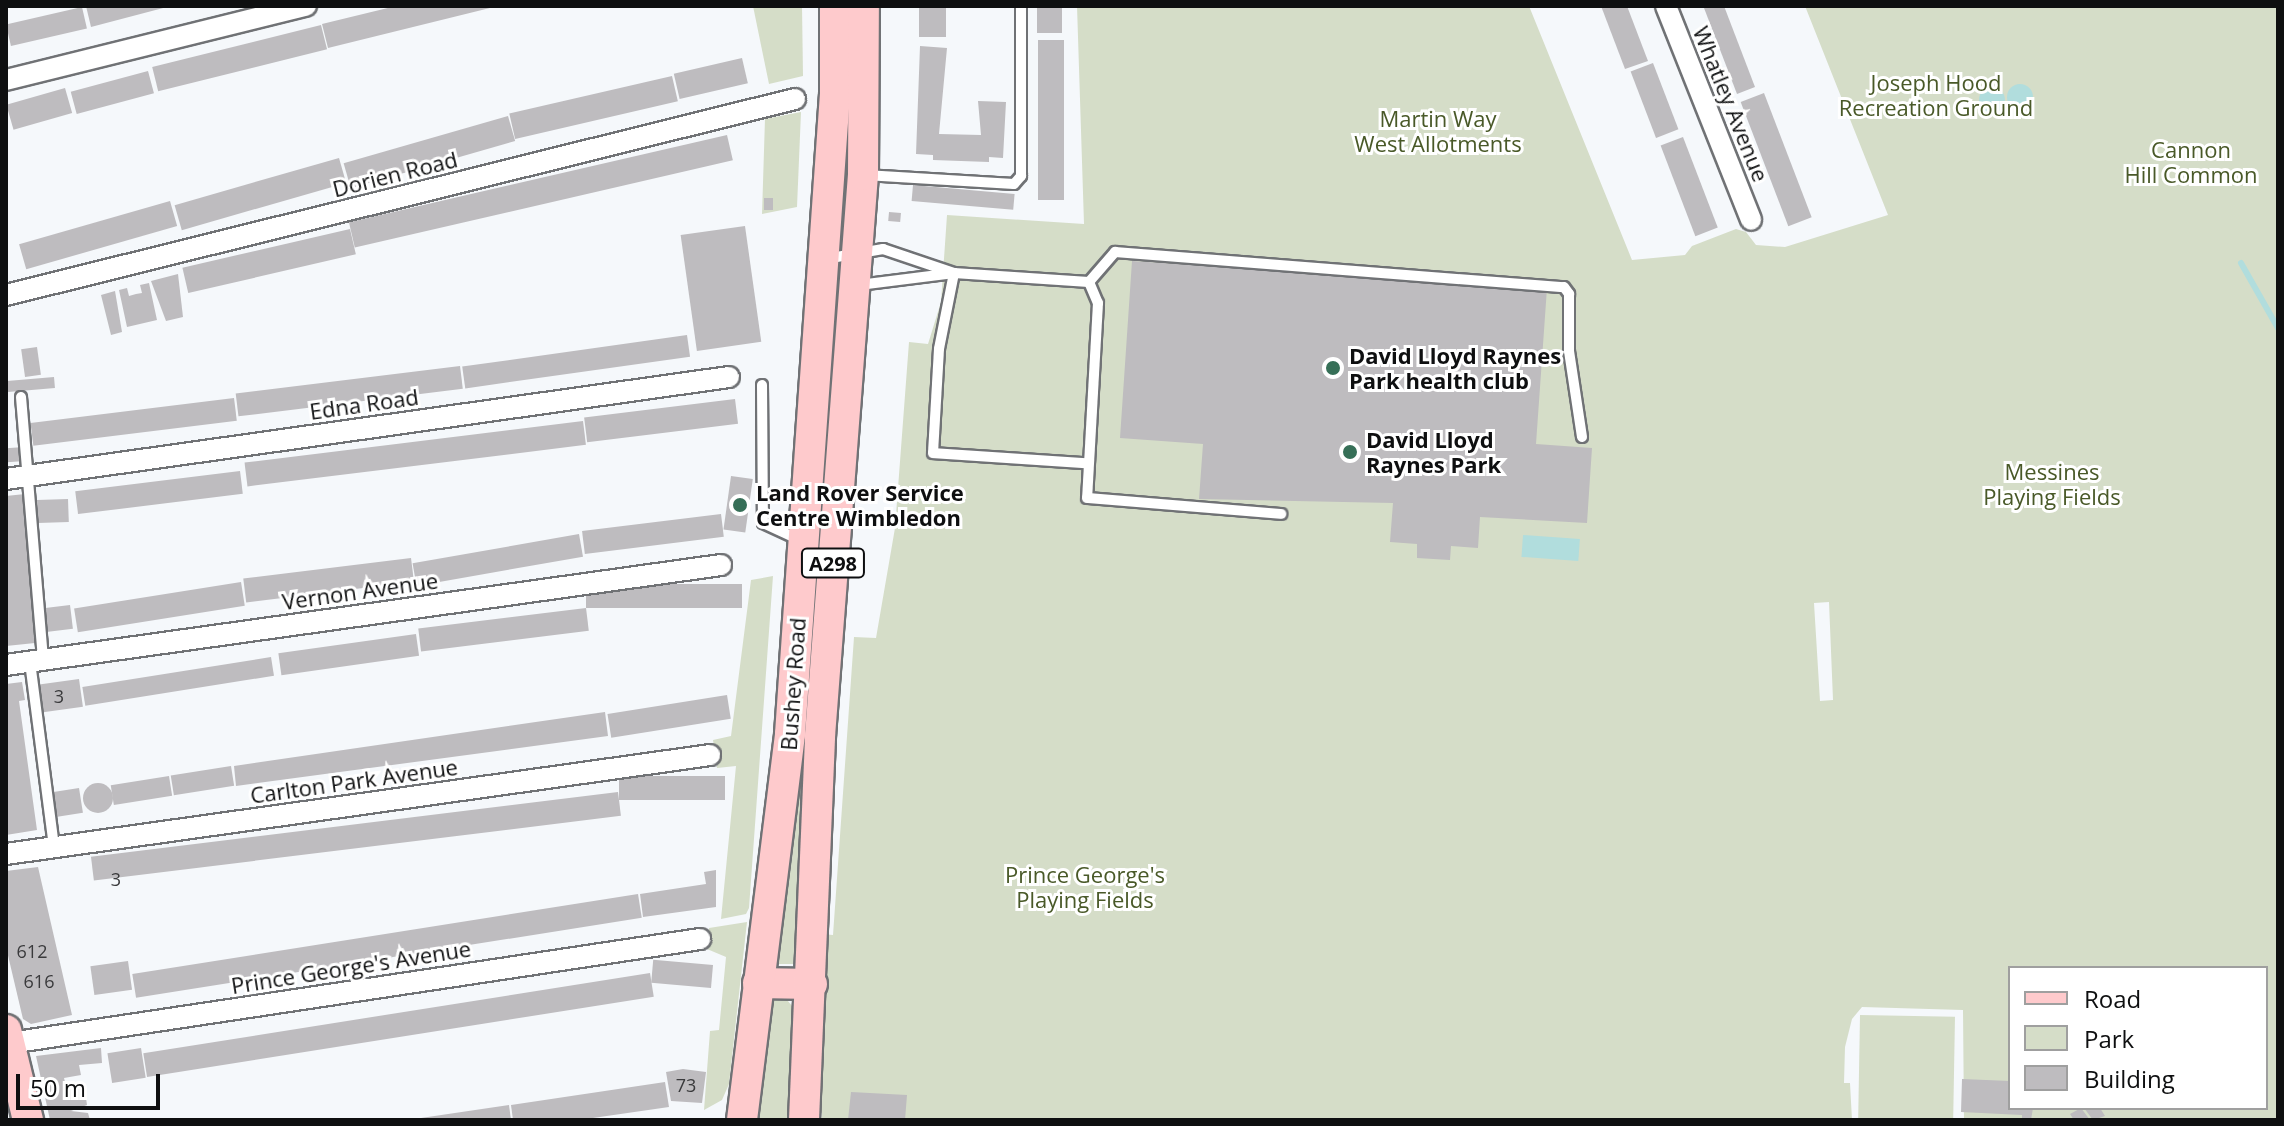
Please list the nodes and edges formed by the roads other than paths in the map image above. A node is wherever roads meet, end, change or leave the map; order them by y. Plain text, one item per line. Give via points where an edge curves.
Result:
1 (306, 6) edge
2 (835, 6) edge
3 (864, 6) edge
4 (1021, 6) edge
5 (1666, 6) edge
6 (6, 80) edge
7 (795, 99) dead end
8 (863, 175) junction
9 (1751, 220) dead end
10 (857, 253) junction
11 (821, 260) junction
12 (954, 273) junction
13 (1089, 282) junction
14 (855, 286) junction
15 (6, 295) edge
16 (729, 377) dead end
17 (762, 385) dead end
18 (21, 397) dead end
19 (1582, 437) dead end
20 (1085, 463) junction
21 (30, 476) junction
22 (6, 479) edge
23 (1281, 514) dead end
24 (804, 541) junction
25 (721, 565) dead end
26 (36, 661) junction
27 (6, 665) edge
28 (710, 755) dead end
29 (54, 848) junction
30 (6, 854) edge
31 (700, 939) dead end
32 (758, 983) junction
33 (812, 984) junction
34 (9, 1049) edge
35 (28, 1120) edge
36 (742, 1120) edge
37 (804, 1120) edge

1 - 6 street
2 - 11 main road, Bushey Road / A298 via 835,93
3 - 8 main road, Bushey Road / A298
4 - 8 lane via 1021,176 1014,184
5 - 9 street, Whatley Avenue
7 - 15 street, Dorien Road
8 - 10 main road, Bushey Road / A298
10 - 11 lane
10 - 12 lane via 903,252
10 - 14 main road, Bushey Road / A298
11 - 24 main road, Bushey Road / A298
12 - 13 lane
12 - 14 lane
12 - 20 lane via 939,349 933,453
13 - 19 lane via 1115,252 1564,287 1569,294 1569,351
13 - 20 lane via 1098,303 1098,328
14 - 33 main road, Bushey Road / A298 via 820,736
16 - 21 street, Edna Road
17 - 24 lane via 763,523
18 - 21 lane
20 - 23 lane via 1087,498
21 - 22 street, Edna Road
21 - 26 lane
24 - 32 main road, Bushey Road / A298 via 789,750
25 - 26 street, Vernon Avenue
26 - 27 street, Vernon Avenue
26 - 29 lane
28 - 29 street, Carlton Park Avenue
29 - 30 street, Carlton Park Avenue
31 - 34 street, Prince George's Avenue
32 - 33 main road
32 - 36 main road, Bushey Road / A298
33 - 37 main road, Bushey Road / A298
34 - 35 main road

